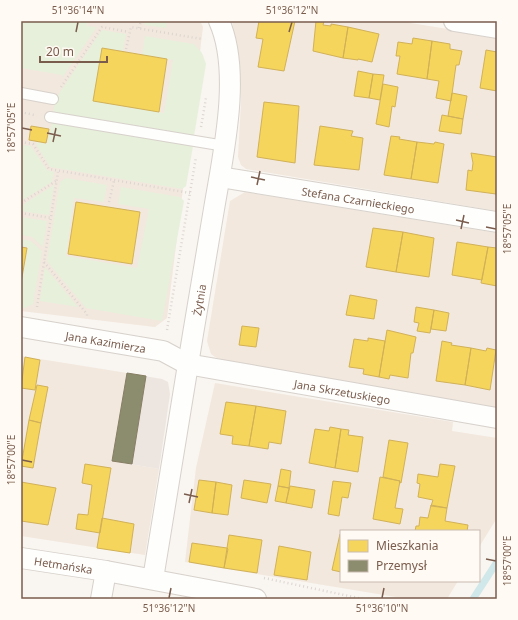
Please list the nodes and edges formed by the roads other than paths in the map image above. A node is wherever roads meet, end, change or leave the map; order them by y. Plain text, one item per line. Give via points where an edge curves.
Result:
1 (219, 21) edge
2 (454, 21) edge
3 (497, 28) edge
4 (21, 93) edge
5 (53, 99) road end
6 (50, 117) road end
7 (224, 146) junction
8 (220, 177) junction
9 (497, 222) edge
10 (21, 327) edge
11 (188, 364) junction
12 (497, 418) edge
13 (21, 558) edge
14 (106, 571) junction
15 (153, 580) junction
16 (101, 599) edge
17 (256, 599) edge

1 - 7 street, Żytnia via 229,63 230,102
2 - 3 street
4 - 5 lane
6 - 7 lane
7 - 8 street, Żytnia
8 - 9 street, Stefana Czarnieckiego
8 - 11 street, Żytnia
10 - 11 street, Jana Kazimierza via 163,351
11 - 12 street, Jana Skrzetuskiego
11 - 15 street, Żytnia
13 - 14 street, Hetmańska
14 - 15 street, Hetmańska
14 - 16 street, Hetmańska
15 - 17 street, Hetmańska

